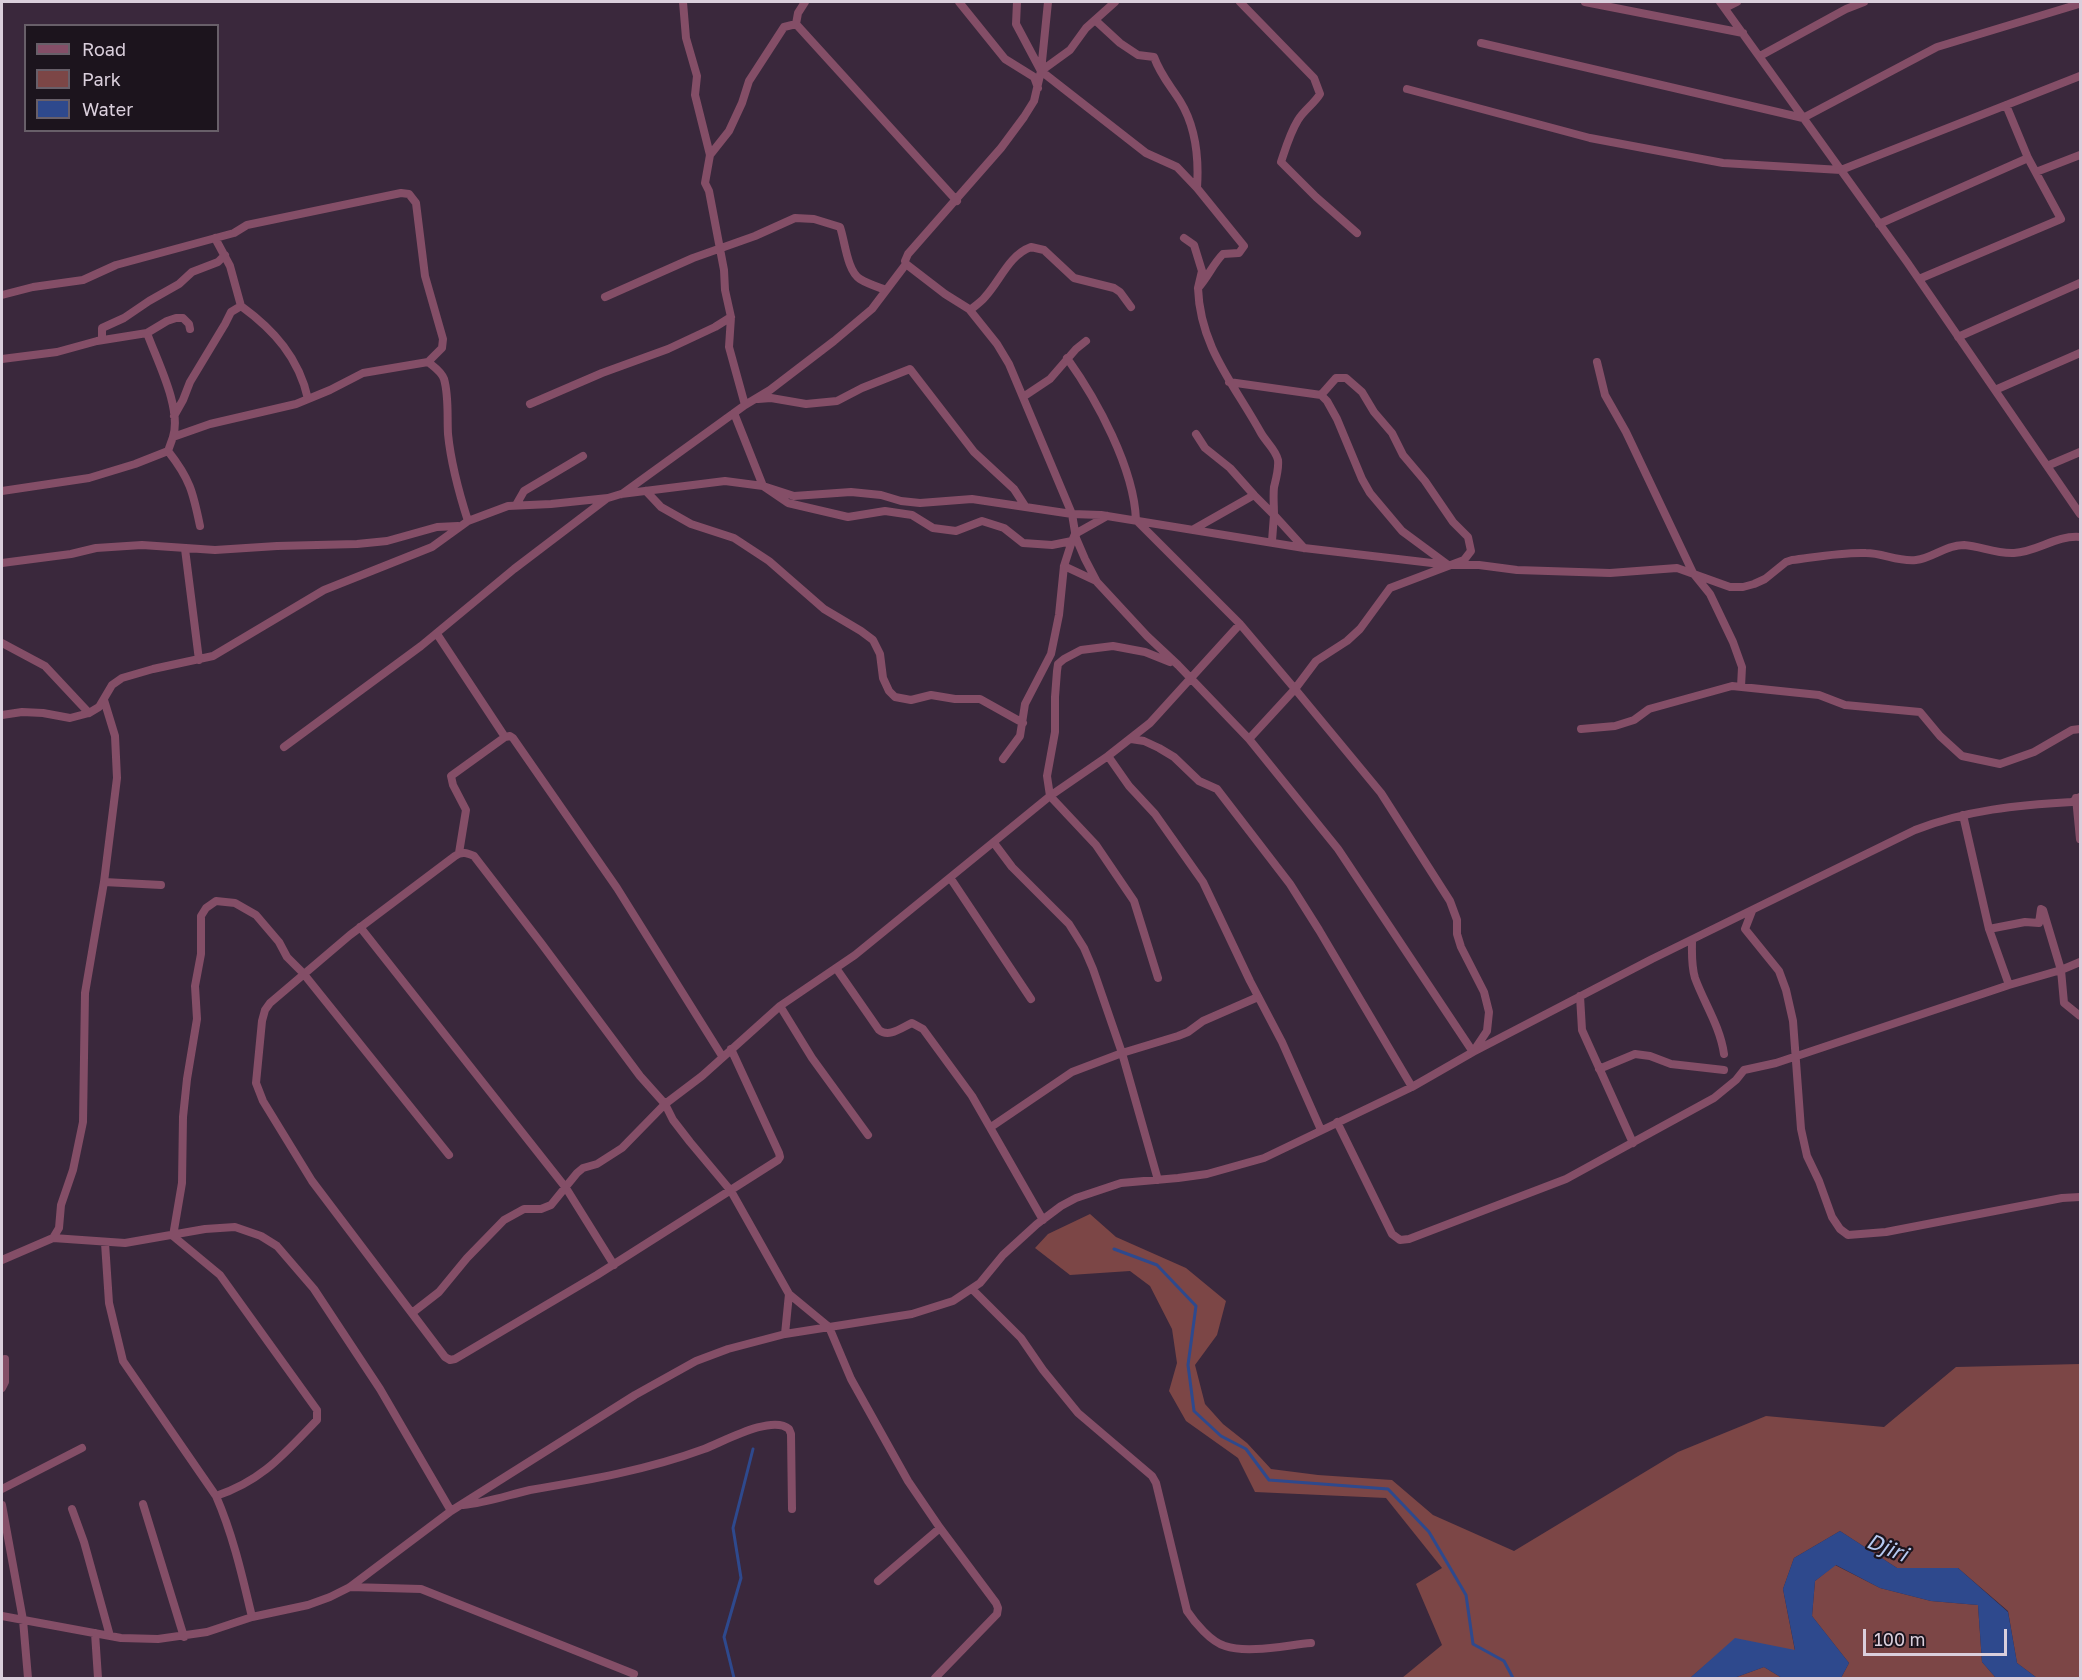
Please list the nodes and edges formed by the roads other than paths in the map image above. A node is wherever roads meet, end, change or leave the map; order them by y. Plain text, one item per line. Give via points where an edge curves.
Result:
1 (683, 2) edge
2 (805, 2) edge
3 (959, 2) edge
4 (1017, 2) edge
5 (1048, 2) edge
6 (1115, 2) edge
7 (1240, 2) edge
8 (1584, 2) edge
9 (1737, 2) edge
10 (1864, 2) edge
11 (2079, 4) dead end
12 (1723, 5) edge
13 (1095, 20) junction
14 (796, 24) junction
15 (1743, 33) junction
16 (1481, 43) dead end
17 (1760, 56) junction
18 (1041, 71) junction
19 (2080, 76) edge
20 (1407, 89) dead end
21 (1038, 90) junction
22 (2006, 105) junction
23 (1803, 118) junction
24 (2080, 154) edge
25 (710, 155) junction
26 (2028, 158) junction
27 (1841, 170) junction
28 (2036, 172) junction
29 (1197, 188) junction
30 (957, 201) junction
31 (1879, 224) junction
32 (1357, 233) dead end
33 (215, 238) junction
34 (1184, 238) dead end
35 (719, 248) junction
36 (225, 255) junction
37 (906, 264) junction
38 (918, 273) junction
39 (895, 279) junction
40 (1919, 279) junction
41 (2080, 283) edge
42 (1198, 288) junction
43 (886, 290) junction
44 (2, 295) edge
45 (605, 297) dead end
46 (241, 306) junction
47 (1131, 307) dead end
48 (970, 310) junction
49 (731, 317) junction
50 (190, 329) dead end
51 (147, 333) junction
52 (1958, 337) junction
53 (102, 340) junction
54 (1086, 341) dead end
55 (2080, 353) edge
56 (1067, 358) junction
57 (2, 360) edge
58 (428, 362) junction
59 (1597, 362) dead end
60 (1229, 382) junction
61 (1995, 390) junction
62 (1321, 395) junction
63 (1023, 397) junction
64 (308, 399) junction
65 (754, 399) junction
66 (530, 405) dead end
67 (745, 405) junction
68 (734, 413) junction
69 (174, 416) junction
70 (1196, 434) dead end
71 (173, 437) junction
72 (168, 451) junction
73 (2078, 454) edge
74 (583, 456) dead end
75 (2047, 466) junction
76 (763, 486) junction
77 (2, 491) edge
78 (646, 491) junction
79 (621, 494) junction
80 (1254, 495) junction
81 (608, 498) junction
82 (516, 505) junction
83 (1025, 506) junction
84 (1072, 514) junction
85 (2080, 514) edge
86 (1274, 515) junction
87 (1107, 516) junction
88 (468, 520) junction
89 (1136, 520) junction
90 (200, 526) dead end
91 (458, 526) junction
92 (1194, 529) junction
93 (2080, 537) edge
94 (1074, 538) junction
95 (1272, 541) junction
96 (1304, 548) junction
97 (184, 549) junction
98 (2, 563) edge
99 (1065, 566) junction
100 (1449, 566) junction
101 (1693, 573) junction
102 (1097, 582) junction
103 (1240, 624) junction
104 (437, 634) junction
105 (2, 643) edge
106 (199, 660) junction
107 (1178, 665) junction
108 (1191, 680) junction
109 (1742, 687) junction
110 (1295, 689) junction
111 (104, 700) junction
112 (89, 712) junction
113 (2, 715) edge
114 (1023, 723) junction
115 (1581, 729) dead end
116 (2080, 729) edge
117 (505, 737) junction
118 (1131, 739) junction
119 (1249, 739) junction
120 (284, 747) dead end
121 (1108, 756) junction
122 (1004, 759) dead end
123 (1050, 796) junction
124 (2078, 798) edge
125 (1963, 815) junction
126 (2080, 839) edge
127 (994, 843) junction
128 (459, 853) junction
129 (951, 879) junction
130 (104, 882) junction
131 (161, 885) dead end
132 (1752, 911) junction
133 (360, 927) junction
134 (1989, 929) junction
135 (1692, 940) junction
136 (2080, 962) edge
137 (836, 968) junction
138 (2061, 970) junction
139 (303, 973) junction
140 (1158, 978) dead end
141 (2008, 985) junction
142 (1580, 996) junction
143 (1258, 997) junction
144 (1031, 999) dead end
145 (780, 1006) junction
146 (2080, 1016) edge
147 (731, 1049) junction
148 (1473, 1052) junction
149 (1122, 1053) junction
150 (1724, 1053) dead end
151 (722, 1056) junction
152 (1795, 1056) junction
153 (1599, 1069) junction
154 (1724, 1070) dead end
155 (1412, 1087) junction
156 (665, 1104) junction
157 (1337, 1122) junction
158 (991, 1127) junction
159 (1321, 1130) junction
160 (868, 1135) dead end
161 (1632, 1143) junction
162 (449, 1155) dead end
163 (1158, 1180) junction
164 (566, 1188) junction
165 (731, 1191) junction
166 (2080, 1197) edge
167 (1043, 1220) junction
168 (173, 1236) junction
169 (53, 1238) junction
170 (105, 1243) junction
171 (2, 1260) edge
172 (614, 1265) junction
173 (972, 1289) junction
174 (789, 1294) junction
175 (412, 1313) junction
176 (829, 1327) junction
177 (785, 1334) junction
178 (5, 1359) dead end
179 (2, 1388) edge
180 (82, 1448) dead end
181 (2, 1489) edge
182 (216, 1496) junction
183 (143, 1504) dead end
184 (2, 1505) edge
185 (461, 1505) junction
186 (72, 1509) dead end
187 (792, 1509) dead end
188 (451, 1512) junction
189 (940, 1528) junction
190 (878, 1581) dead end
191 (350, 1587) junction
192 (2, 1616) edge
193 (252, 1617) junction
194 (23, 1620) junction
195 (95, 1633) junction
196 (110, 1636) junction
197 (184, 1636) junction
198 (1311, 1643) dead end
199 (634, 1674) dead end
200 (28, 1678) edge
201 (98, 1678) edge
202 (935, 1678) edge

1 - 25 street via 686,38 697,76 694,95
2 - 14 street
3 - 21 street via 1005,59 1034,77
4 - 18 street via 1016,24
5 - 18 street
6 - 13 street
7 - 32 street via 1314,78 1320,94 1299,118 1281,162
8 - 15 street
9 - 12 street
10 - 17 street
11 - 23 street via 1937,47
12 - 15 street
13 - 18 street via 1070,50
13 - 29 street via 1138,55 1154,57 1160,74 1181,102 1192,131 1199,165
14 - 25 street via 784,27 780,33 749,81 729,131
14 - 30 street
15 - 17 street
16 - 23 street
17 - 23 street
18 - 21 street
18 - 29 street via 1146,153 1177,167
19 - 22 street
20 - 27 street via 1590,138 1712,160
21 - 30 street via 1024,117
22 - 26 street
22 - 27 street
23 - 27 street
24 - 28 street
25 - 35 street via 705,183
26 - 28 street
26 - 31 street
27 - 31 street
28 - 40 street via 2061,219
29 - 42 street via 1244,246 1239,253 1223,254
30 - 37 street via 908,254
31 - 40 street
33 - 36 street
33 - 44 street via 116,265 83,280
33 - 58 street via 247,225 290,215 409,194 416,203 425,276 443,339 442,348
34 - 42 street via 1194,244 1202,271
35 - 43 street via 795,218 814,219 840,227 847,260 857,278
35 - 45 street
35 - 49 street
36 - 46 street
36 - 53 street via 102,328
37 - 38 street
37 - 39 street
38 - 39 street
38 - 48 street
39 - 43 street
40 - 52 street
41 - 52 street
42 - 60 street via 1203,327
43 - 65 street via 868,313
46 - 64 street via 283,343 305,384
46 - 69 street via 231,312
47 - 48 street via 1114,288 1074,278 1044,250 1031,247 1008,265 986,296
48 - 63 street via 1008,361
49 - 66 street via 659,353
49 - 67 street via 730,356
50 - 51 street via 183,318 176,318
51 - 53 street
51 - 69 street
52 - 61 street
53 - 57 street
54 - 56 street
55 - 61 street
56 - 63 street via 1050,379
56 - 89 street via 1093,398 1118,451 1136,501
58 - 64 street via 363,374
58 - 88 street via 444,378 448,434
59 - 101 street via 1605,395
60 - 62 street
60 - 86 street via 1275,452 1278,461
61 - 75 street
62 - 100 street via 1337,419 1370,493 1401,531
62 - 100 street via 1336,378 1346,378 1362,392 1403,455 1468,537 1471,551 1464,560
63 - 84 street
64 - 71 street
65 - 67 street
65 - 83 street via 806,404 837,401 910,369 974,452 1014,489
67 - 68 street
68 - 76 street
68 - 79 street
69 - 71 street
70 - 80 street via 1205,448
71 - 72 street
72 - 77 street via 89,478
72 - 90 street via 193,494
73 - 75 street
74 - 82 street via 524,490
75 - 85 street
76 - 78 street via 725,481
76 - 83 street via 794,496 851,492 920,503 972,500
76 - 94 street via 788,503 848,517 885,511 912,515 933,528 956,531 982,521 1004,528 1023,543 1052,545
78 - 79 street
78 - 114 street via 681,519 734,538 769,561 825,609 873,640 889,691 895,697 980,699
79 - 81 street
80 - 86 street
80 - 92 street
81 - 82 street
81 - 104 street
82 - 88 street
83 - 84 street
84 - 87 street
84 - 94 street
86 - 95 street
86 - 96 street
87 - 89 street
87 - 94 street
88 - 91 street
89 - 92 street
89 - 103 street
91 - 97 street via 357,544
91 - 106 street via 432,547 324,590 227,649
92 - 95 street
93 - 101 street via 2057,540 2025,552 1990,552 1967,545 1945,548 1918,560 1897,560 1864,552 1792,560 1765,579 1743,587
94 - 99 street
94 - 102 street
95 - 96 street
96 - 100 street
97 - 98 street via 96,548
97 - 106 street
99 - 102 street
99 - 114 street via 1051,654 1025,704
100 - 101 street via 1610,573 1677,568
100 - 110 street via 1390,588 1360,629 1321,656
101 - 109 street via 1710,594 1733,642 1742,667
102 - 107 street
103 - 108 street
103 - 110 street
104 - 117 street
104 - 120 street
105 - 112 street via 45,666
106 - 111 street via 122,678 112,685
107 - 108 street
107 - 123 street via 1145,652 1113,646 1081,650 1058,664 1055,732 1047,776
108 - 118 street
108 - 119 street
109 - 115 street via 1678,700 1615,726
109 - 116 street via 1819,695 1845,705 1920,712 1962,756 2000,764
110 - 119 street
110 - 148 street via 1381,793 1450,901 1461,947 1484,992 1489,1012 1487,1031
111 - 112 street
111 - 130 street via 115,736 117,767
112 - 113 street via 70,718 22,712
114 - 122 street via 1020,736
117 - 128 street via 451,776 466,810
117 - 151 street via 513,738 617,888
118 - 121 street
118 - 155 street via 1160,748 1199,781 1217,789 1290,884
119 - 148 street via 1353,870
121 - 123 street
121 - 143 street via 1203,882
123 - 127 street
123 - 140 street via 1092,840 1126,887 1138,911
124 - 125 street via 2072,802 1994,808
124 - 126 street
125 - 132 street via 1937,821 1884,844
125 - 134 street
127 - 129 street
127 - 149 street via 1077,935
128 - 133 street
128 - 156 street via 474,856
129 - 137 street
129 - 144 street
130 - 131 street
130 - 169 street via 85,993 83,1122 61,1205 59,1228
132 - 135 street
132 - 152 street via 1745,928 1783,981 1793,1021
133 - 139 street
133 - 164 street
134 - 138 street via 2039,923 2043,910
134 - 141 street
135 - 142 street
135 - 150 street via 1695,977
136 - 138 street
137 - 145 street
137 - 158 street via 883,1033 912,1023 923,1029
138 - 141 street
138 - 146 street via 2064,1003
139 - 162 street
139 - 168 street via 256,915 235,903 216,901 201,916 201,954 195,986 197,1019 187,1079 182,1183
139 - 175 street via 265,1010 256,1083 259,1094 312,1181
141 - 152 street
142 - 148 street
142 - 153 street via 1581,1026
143 - 149 street via 1178,1036
143 - 159 street
145 - 147 street
145 - 160 street
147 - 151 street
147 - 165 street via 780,1157
148 - 155 street
149 - 158 street via 1066,1076
149 - 163 street
151 - 156 street
152 - 161 street via 1744,1070 1714,1098
152 - 166 street via 1807,1156 1832,1217 1848,1235 1886,1232
153 - 154 street via 1635,1054 1671,1064
153 - 161 street
155 - 157 street
156 - 164 street via 622,1148 583,1168
156 - 165 street via 690,1142
157 - 159 street
157 - 161 street via 1392,1234 1400,1240 1459,1222 1566,1179
158 - 167 street
159 - 163 street via 1236,1167
163 - 167 street via 1098,1189 1061,1206
164 - 172 street
164 - 175 street via 546,1208 524,1209 504,1220 439,1292
165 - 172 street
165 - 174 street
167 - 173 street via 1016,1242
168 - 170 street
168 - 182 street via 220,1275 318,1416 268,1470 245,1485
168 - 188 street via 235,1227 277,1246 314,1289 374,1380
169 - 170 street
169 - 171 street
170 - 182 street via 110,1303 123,1361
172 - 175 street via 455,1359 445,1357
173 - 176 street via 953,1301 912,1314
173 - 198 street via 1020,1338 1078,1413 1152,1476 1191,1618 1227,1647
174 - 176 street
174 - 177 street
176 - 177 street
176 - 189 street via 864,1404
177 - 185 street via 696,1361
178 - 179 street
180 - 181 street
182 - 193 street
183 - 197 street
184 - 194 street
185 - 187 street via 627,1473 779,1424 791,1434
185 - 188 street
186 - 196 street
188 - 191 street
189 - 190 street
189 - 202 street via 998,1608 997,1614
191 - 193 street via 308,1605
191 - 199 street via 421,1589
192 - 194 street
193 - 197 street
194 - 195 street
194 - 200 street
195 - 196 street
195 - 201 street
196 - 197 street via 139,1640

